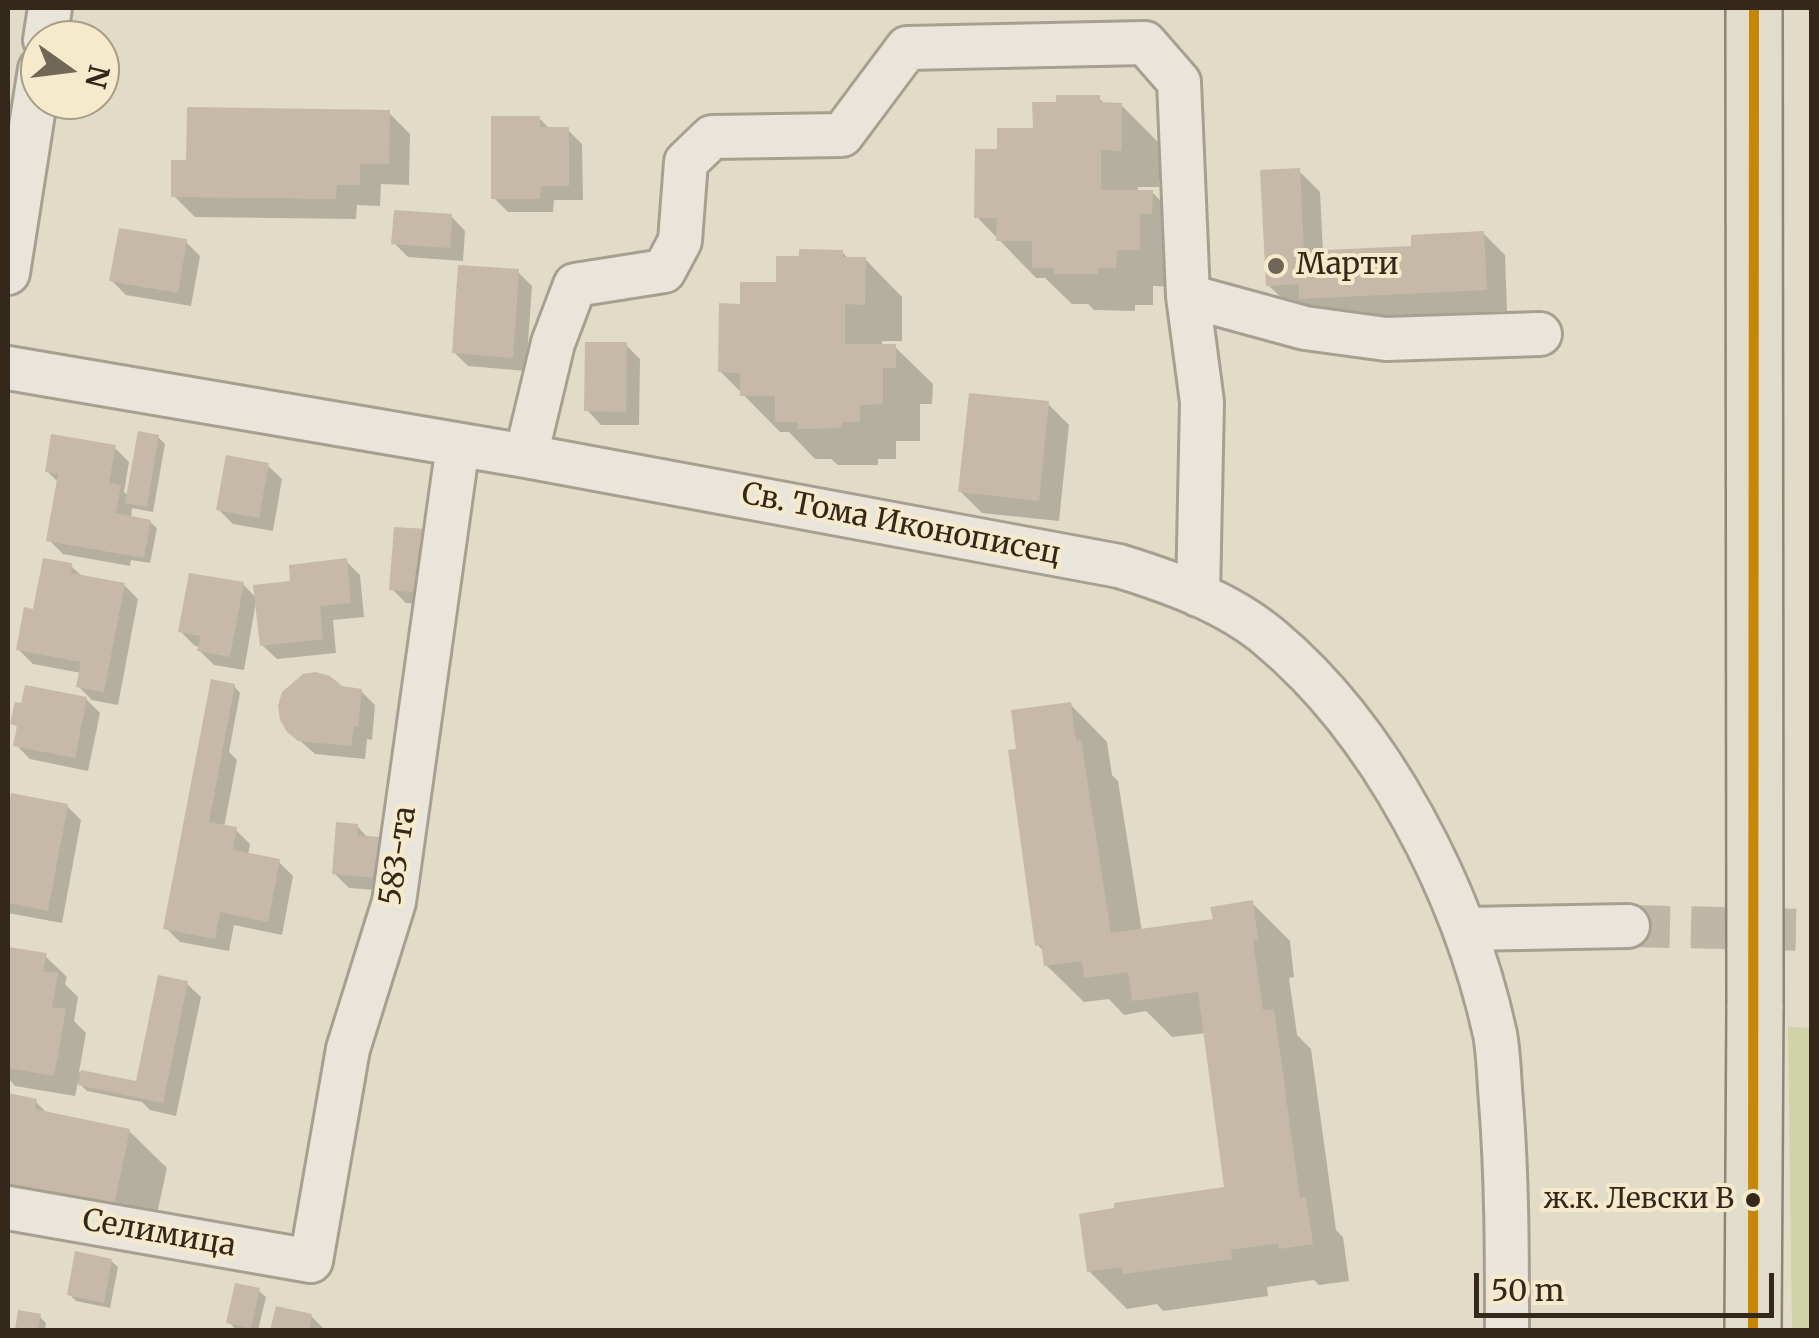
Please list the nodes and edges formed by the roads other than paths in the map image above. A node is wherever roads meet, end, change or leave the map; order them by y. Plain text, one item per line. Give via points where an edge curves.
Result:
1 (1754, 8) edge
2 (32, 120) edge
3 (8, 273) edge
4 (1188, 296) junction
5 (1540, 334) dead end
6 (8, 368) edge
7 (458, 445) junction
8 (526, 456) junction
9 (1198, 595) junction
10 (1628, 926) tunnel mouth
11 (1466, 928) junction
12 (8, 1208) edge
13 (311, 1261) joint
14 (1508, 1330) edge
15 (1754, 1330) edge

1 - 15 main road, bridge
2 - 3 street
4 - 5 street via 1305,328 1386,339
4 - 8 street via 1179,82 1145,43 908,48 842,135 712,137 686,162 680,241 664,272 575,285 553,343
4 - 9 street via 1202,402
6 - 7 street, Св. Тома Иконописец
7 - 8 street, Св. Тома Иконописец
7 - 13 street, 583-та via 394,902 348,1049
8 - 9 street, Св. Тома Иконописец via 1119,566
9 - 11 street, Св. Тома Иконописец via 1267,635 1327,690 1401,797
10 - 11 street
11 - 14 street, Св. Тома Иконописец via 1496,1037
12 - 13 street, Селимица

